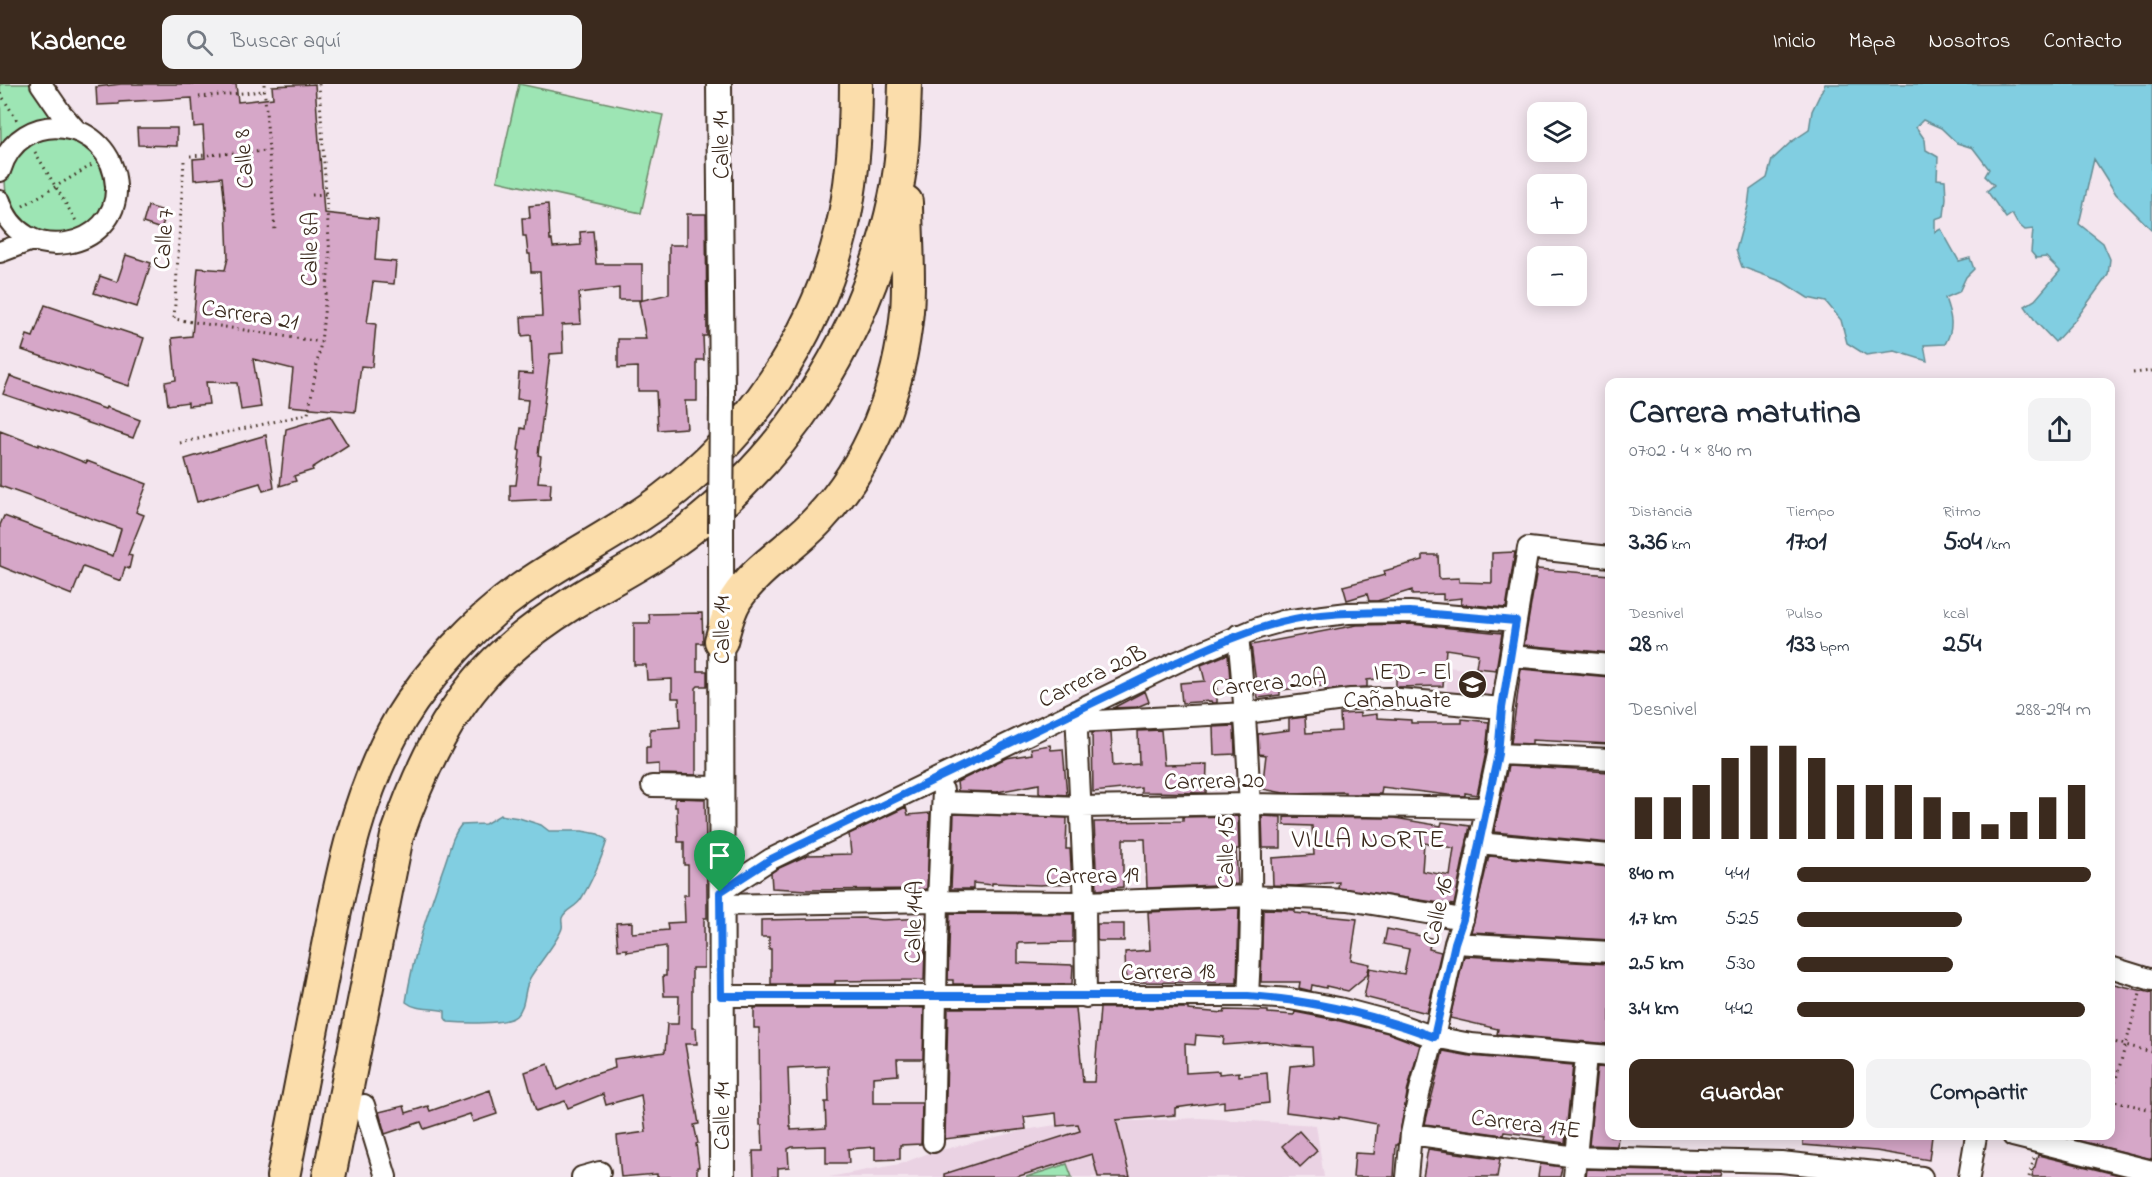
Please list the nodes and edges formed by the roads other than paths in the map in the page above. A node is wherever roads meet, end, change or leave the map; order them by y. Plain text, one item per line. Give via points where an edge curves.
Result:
1 (41, 84) edge
2 (719, 84) edge
3 (856, 84) edge
4 (905, 84) edge
5 (76, 130) junction
6 (0, 168) edge
7 (0, 201) edge
8 (32, 240) junction
9 (0, 252) edge
10 (1605, 556) edge
11 (1516, 621) junction
12 (1238, 635) junction
13 (721, 641) junction
14 (1511, 656) junction
15 (1605, 665) edge
16 (1502, 708) junction
17 (1246, 712) junction
18 (1077, 716) junction
19 (1498, 754) junction
20 (1605, 759) edge
21 (943, 776) junction
22 (652, 786) dead end
23 (721, 787) junction
24 (943, 802) junction
25 (1250, 804) junction
26 (1081, 807) junction
27 (1486, 808) junction
28 (1478, 843) junction
29 (1605, 855) edge
30 (1251, 896) junction
31 (720, 899) junction
32 (938, 901) junction
33 (1085, 902) junction
34 (1463, 919) junction
35 (1455, 943) junction
36 (1605, 952) edge
37 (2115, 969) edge
38 (2148, 979) edge
39 (721, 996) junction
40 (936, 996) junction
41 (1248, 996) junction
42 (1086, 997) junction
43 (1434, 1037) junction
44 (1586, 1056) junction
45 (1605, 1056) edge
46 (364, 1105) dead end
47 (1411, 1134) junction
48 (1975, 1140) edge
49 (2029, 1140) edge
50 (933, 1142) dead end
51 (1576, 1157) junction
52 (2152, 1171) edge
53 (283, 1177) edge
54 (329, 1177) edge
55 (386, 1177) edge
56 (722, 1177) edge
57 (1407, 1177) edge
58 (1574, 1177) edge
59 (1922, 1177) edge
60 (1969, 1177) edge

1 - 5 street
2 - 13 street, Calle 14, bridge
3 - 53 highway via 853,170 841,234 820,296 792,354 756,408 713,456 663,499 520,590 480,622 437,669 402,718 368,787 345,860
4 - 13 highway via 907,309 900,360 884,416 864,458 840,493 817,521 745,586 728,614
4 - 54 highway via 904,135 896,196 880,256 859,314 831,369 797,420 758,468 714,511 664,548 576,601 504,654 468,694 438,739 415,785 397,836
5 - 6 street via 45,128 30,133 7,154
5 - 8 street via 93,138 114,169 116,189 112,207 102,224 87,236 70,243
7 - 8 street via 9,221
8 - 9 street
10 - 11 street, Calle 16 via 1528,548
11 - 12 street, Carrera 20B via 1410,612 1348,613 1283,621
11 - 14 street, Calle 16
12 - 17 street, Calle 15
12 - 18 street, Carrera 20B via 1177,662
13 - 23 street, Calle 14
14 - 15 street
14 - 16 street, Calle 16
16 - 17 street, Carrera 20A via 1388,698
16 - 19 street, Calle 16
17 - 18 street, Carrera 20A
17 - 25 street, Calle 15
18 - 21 street, Carrera 20B
18 - 26 street
19 - 20 street
19 - 27 street, Calle 16
21 - 24 street, Calle 14A
21 - 31 street, Carrera 20B via 771,859
22 - 23 street
23 - 31 street, Calle 14
24 - 26 street, Carrera 20
24 - 32 street, Calle 14A
25 - 26 street, Carrera 20
25 - 27 street, Carrera 20
25 - 30 street, Calle 15
26 - 33 street
27 - 28 street, Calle 16
28 - 29 street
28 - 34 street, Calle 16
30 - 33 street, Carrera 19
30 - 34 street, Carrera 19 via 1348,900
30 - 41 street, Calle 15
31 - 32 street, Carrera 19
31 - 39 street, Calle 14
32 - 33 street, Carrera 19
32 - 40 street, Calle 14A
33 - 42 street
34 - 35 street, Calle 16
35 - 36 street
35 - 43 street, Calle 16
37 - 38 street
39 - 40 street, Carrera 18
39 - 56 street, Calle 14
40 - 42 street, Carrera 18
40 - 50 street, Calle 14A
41 - 42 street, Carrera 18
41 - 43 street, Carrera 18 via 1339,1008
43 - 44 street, Carrera 18
43 - 47 street, Calle 16
44 - 45 street, Carrera 18
44 - 51 street
46 - 55 street
47 - 51 street, Carrera 17E
47 - 57 street, Calle 16
48 - 60 street
49 - 52 street
51 - 58 street
51 - 59 street, Carrera 17E via 1781,1162

